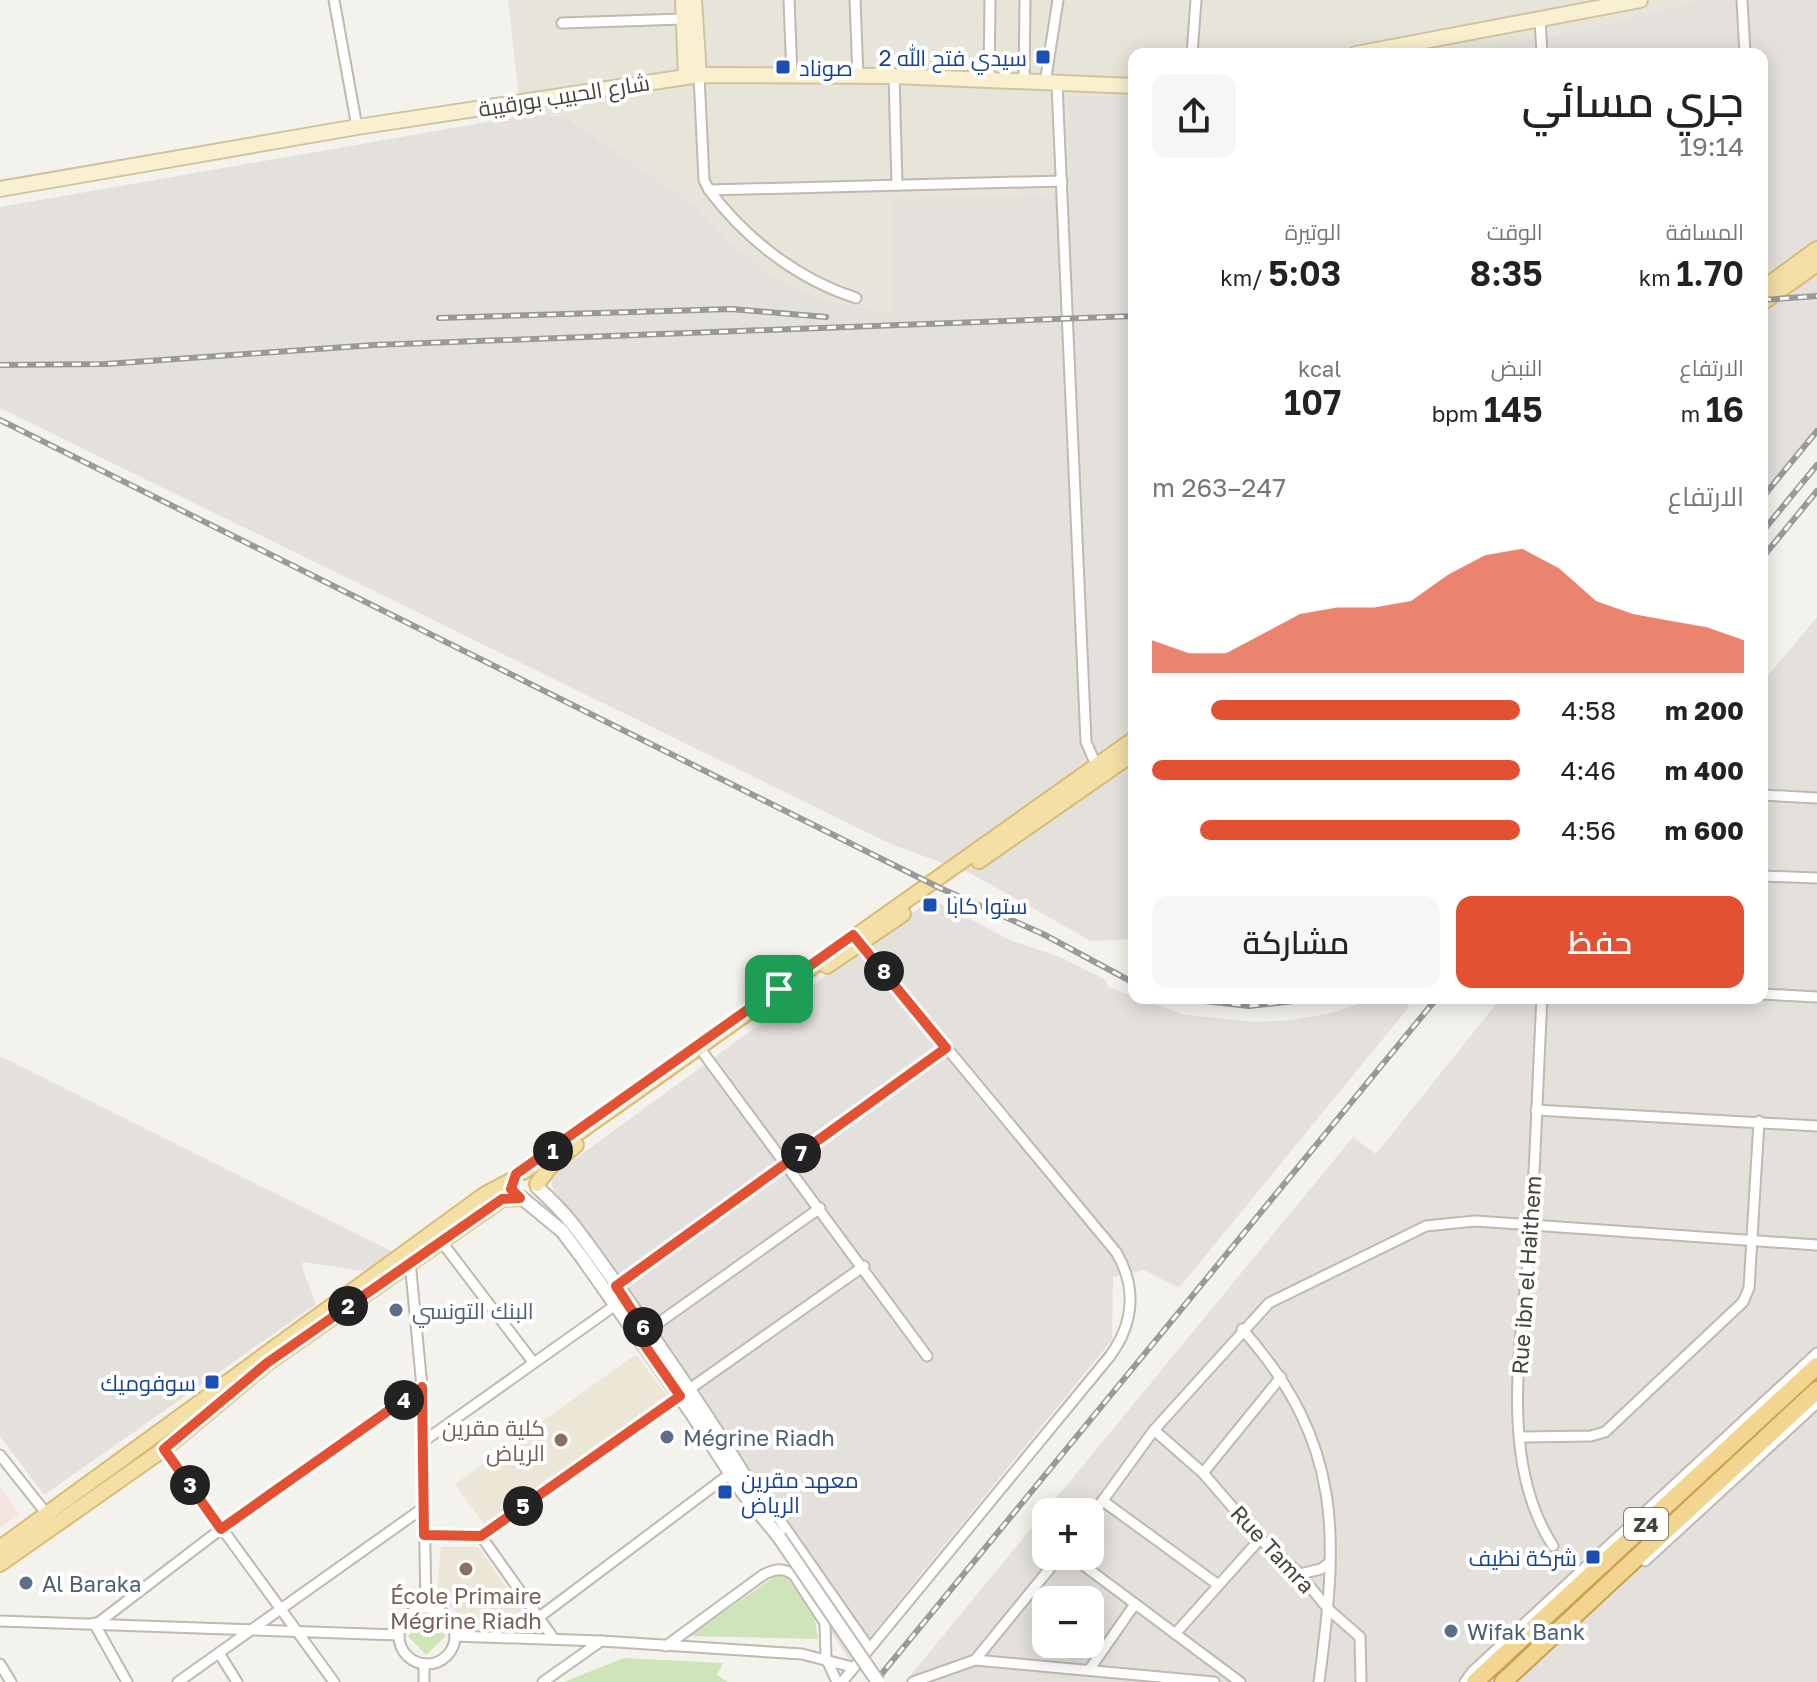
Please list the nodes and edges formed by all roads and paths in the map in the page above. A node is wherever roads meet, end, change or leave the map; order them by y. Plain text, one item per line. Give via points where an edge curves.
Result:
1 (334, 0) edge
2 (683, 0) edge
3 (694, 0) edge
4 (789, 0) edge
5 (855, 0) edge
6 (990, 0) edge
7 (1025, 0) edge
8 (1058, 0) edge
9 (1196, 0) edge
10 (1640, 0) edge
11 (1742, 0) edge
12 (683, 19) junction
13 (1540, 20) junction
14 (562, 23) dead end
15 (1192, 48) edge
16 (1393, 48) edge
17 (1542, 48) edge
18 (1745, 48) edge
19 (792, 75) junction
20 (692, 76) junction
21 (858, 76) junction
22 (894, 76) junction
23 (989, 79) junction
24 (1024, 82) junction
25 (1051, 84) junction
26 (1128, 86) edge
27 (357, 127) junction
28 (1062, 181) junction
29 (897, 185) junction
30 (0, 189) edge
31 (709, 190) junction
32 (1817, 249) edge
33 (1817, 264) edge
34 (1768, 285) edge
35 (856, 298) dead end
36 (1768, 299) edge
37 (1128, 744) edge
38 (1128, 756) edge
39 (1100, 770) junction
40 (1768, 795) edge
41 (1817, 798) edge
42 (1768, 876) edge
43 (1817, 878) edge
44 (856, 939) junction
45 (1768, 994) edge
46 (1817, 997) edge
47 (1542, 1004) edge
48 (946, 1048) junction
49 (704, 1054) junction
50 (1536, 1110) junction
51 (1759, 1121) junction
52 (1817, 1126) edge
53 (787, 1163) junction
54 (517, 1176) junction
55 (537, 1186) junction
56 (521, 1198) junction
57 (820, 1208) junction
58 (1531, 1226) junction
59 (441, 1241) junction
60 (1751, 1241) junction
61 (1817, 1245) edge
62 (410, 1261) junction
63 (864, 1266) junction
64 (611, 1290) junction
65 (620, 1302) junction
66 (1242, 1329) junction
67 (642, 1334) junction
68 (1817, 1353) edge
69 (927, 1356) dead end
70 (533, 1362) junction
71 (1817, 1366) edge
72 (1281, 1377) junction
73 (422, 1387) junction
74 (1817, 1390) edge
75 (684, 1393) junction
76 (1817, 1403) edge
77 (1154, 1430) junction
78 (1522, 1437) junction
79 (424, 1441) junction
80 (164, 1449) junction
81 (0, 1455) edge
82 (734, 1469) junction
83 (1203, 1473) junction
84 (1104, 1500) edge
85 (1104, 1502) edge
86 (423, 1508) junction
87 (46, 1513) junction
88 (221, 1529) junction
89 (424, 1535) junction
90 (481, 1536) junction
91 (1260, 1539) junction
92 (1553, 1546) dead end
93 (0, 1548) edge
94 (1329, 1563) junction
95 (0, 1564) edge
96 (1049, 1570) edge
97 (1090, 1570) edge
98 (1300, 1574) junction
99 (1217, 1584) junction
100 (1135, 1604) junction
101 (279, 1607) junction
102 (426, 1607) junction
103 (1328, 1609) junction
104 (538, 1618) junction
105 (0, 1621) edge
106 (96, 1623) junction
107 (250, 1630) junction
108 (300, 1634) junction
109 (1175, 1634) junction
110 (398, 1635) junction
111 (455, 1636) junction
112 (554, 1639) junction
113 (601, 1641) junction
114 (666, 1646) junction
115 (869, 1648) junction
116 (219, 1653) junction
117 (826, 1658) junction
118 (975, 1660) junction
119 (0, 1664) edge
120 (424, 1664) junction
121 (1213, 1664) junction
122 (852, 1667) junction
123 (1089, 1670) junction
124 (1203, 1681) edge
125 (11, 1682) edge
126 (127, 1682) edge
127 (178, 1682) edge
128 (237, 1682) edge
129 (334, 1682) edge
130 (424, 1682) edge
131 (543, 1682) edge
132 (839, 1682) edge
133 (878, 1682) edge
134 (913, 1682) edge
135 (1214, 1682) edge
136 (1240, 1682) edge
137 (1319, 1682) edge
138 (1361, 1682) edge
139 (1465, 1682) edge
140 (1475, 1682) edge
141 (1503, 1682) edge
142 (1513, 1682) edge

1 - 27 street
2 - 12 main road
3 - 20 main road
4 - 19 street
5 - 21 street
6 - 23 street
7 - 24 street
8 - 25 street
9 - 15 street
10 - 13 main road
11 - 18 street
12 - 14 street
12 - 20 main road
13 - 16 main road
13 - 17 street
19 - 20 main road, شارع الحبيب بورقيبة
19 - 21 main road, شارع الحبيب بورقيبة
20 - 27 main road, شارع الحبيب بورقيبة
20 - 31 street
21 - 22 main road, شارع الحبيب بورقيبة
22 - 23 main road, شارع الحبيب بورقيبة
22 - 29 street
23 - 24 main road, شارع الحبيب بورقيبة
24 - 25 main road, شارع الحبيب بورقيبة
25 - 26 main road, شارع الحبيب بورقيبة
25 - 28 street
27 - 30 main road, شارع الحبيب بورقيبة
28 - 29 street
28 - 39 street via 1086,742
29 - 31 street
31 - 35 street via 796,272
32 - 34 main road
33 - 36 main road
37 - 39 main road
38 - 39 main road
39 - 44 main road
40 - 41 street
42 - 43 street
44 - 48 street
44 - 49 main road
44 - 54 main road
45 - 46 street
47 - 50 street, Rue ibn el Haithem
48 - 53 street
48 - 115 street via 1116,1252 1127,1275 1130,1309 1126,1329 1110,1356
49 - 53 street
49 - 55 main road via 575,1146
50 - 51 street
50 - 58 street, Rue ibn el Haithem
51 - 52 street
51 - 60 street
53 - 57 street
53 - 64 street
54 - 55 main road via 531,1174
54 - 56 main road via 513,1192
54 - 87 main road via 328,1306
55 - 56 main road via 533,1195
55 - 64 street via 571,1222
56 - 59 main road via 502,1199
56 - 64 street via 562,1231
57 - 63 street
57 - 67 street
58 - 60 street
58 - 66 street via 1453,1220 1426,1226 1279,1296
58 - 78 street, Rue ibn el Haithem via 1518,1381
59 - 62 main road
59 - 70 street
60 - 61 street
60 - 78 street via 1749,1288 1743,1302 1605,1432
62 - 73 street
62 - 80 main road via 267,1363
63 - 69 street
63 - 75 street
64 - 65 street
65 - 67 street
65 - 70 street
66 - 72 street
66 - 77 street
67 - 75 street
68 - 139 street
70 - 79 street
71 - 140 highway, Z4
72 - 83 street
72 - 94 street via 1321,1459
73 - 79 street
73 - 88 street
74 - 141 highway, Z4
75 - 82 street
75 - 90 street
76 - 142 street
77 - 83 street, Rue Tamra
77 - 84 street
78 - 92 street, Rue ibn el Haithem via 1529,1496
79 - 86 street
80 - 88 street
80 - 95 main road
81 - 87 street
82 - 104 street
82 - 115 street via 774,1509
82 - 133 street, bridge
83 - 91 street, Rue Tamra
85 - 99 street
86 - 89 street
86 - 101 street
87 - 93 main road
88 - 101 street
88 - 106 street
89 - 90 street
89 - 102 street
90 - 104 street
91 - 98 street, Rue Tamra
91 - 99 street
94 - 98 street
94 - 103 street
96 - 118 street
97 - 100 street
98 - 103 street, Rue Tamra
99 - 109 street
100 - 109 street
100 - 123 street
101 - 107 street
101 - 108 street
102 - 110 street via 407,1615
102 - 111 street via 447,1616
103 - 137 street
103 - 138 street, Rue Tamra via 1360,1637
104 - 112 street
105 - 106 street
106 - 107 street
106 - 126 street
107 - 108 street
107 - 116 street
108 - 110 street
108 - 129 street
109 - 121 street
110 - 120 street via 406,1656
111 - 112 street
111 - 120 street via 447,1656
112 - 113 street
113 - 114 street
113 - 131 street
114 - 117 street
114 - 117 street via 751,1583 780,1569 794,1575 825,1623
115 - 122 street
116 - 127 street
116 - 128 street
117 - 122 street
117 - 132 street
118 - 123 street
118 - 134 street
119 - 125 street
120 - 130 street
121 - 124 street
121 - 136 street
122 - 132 street
123 - 124 street
124 - 135 street

